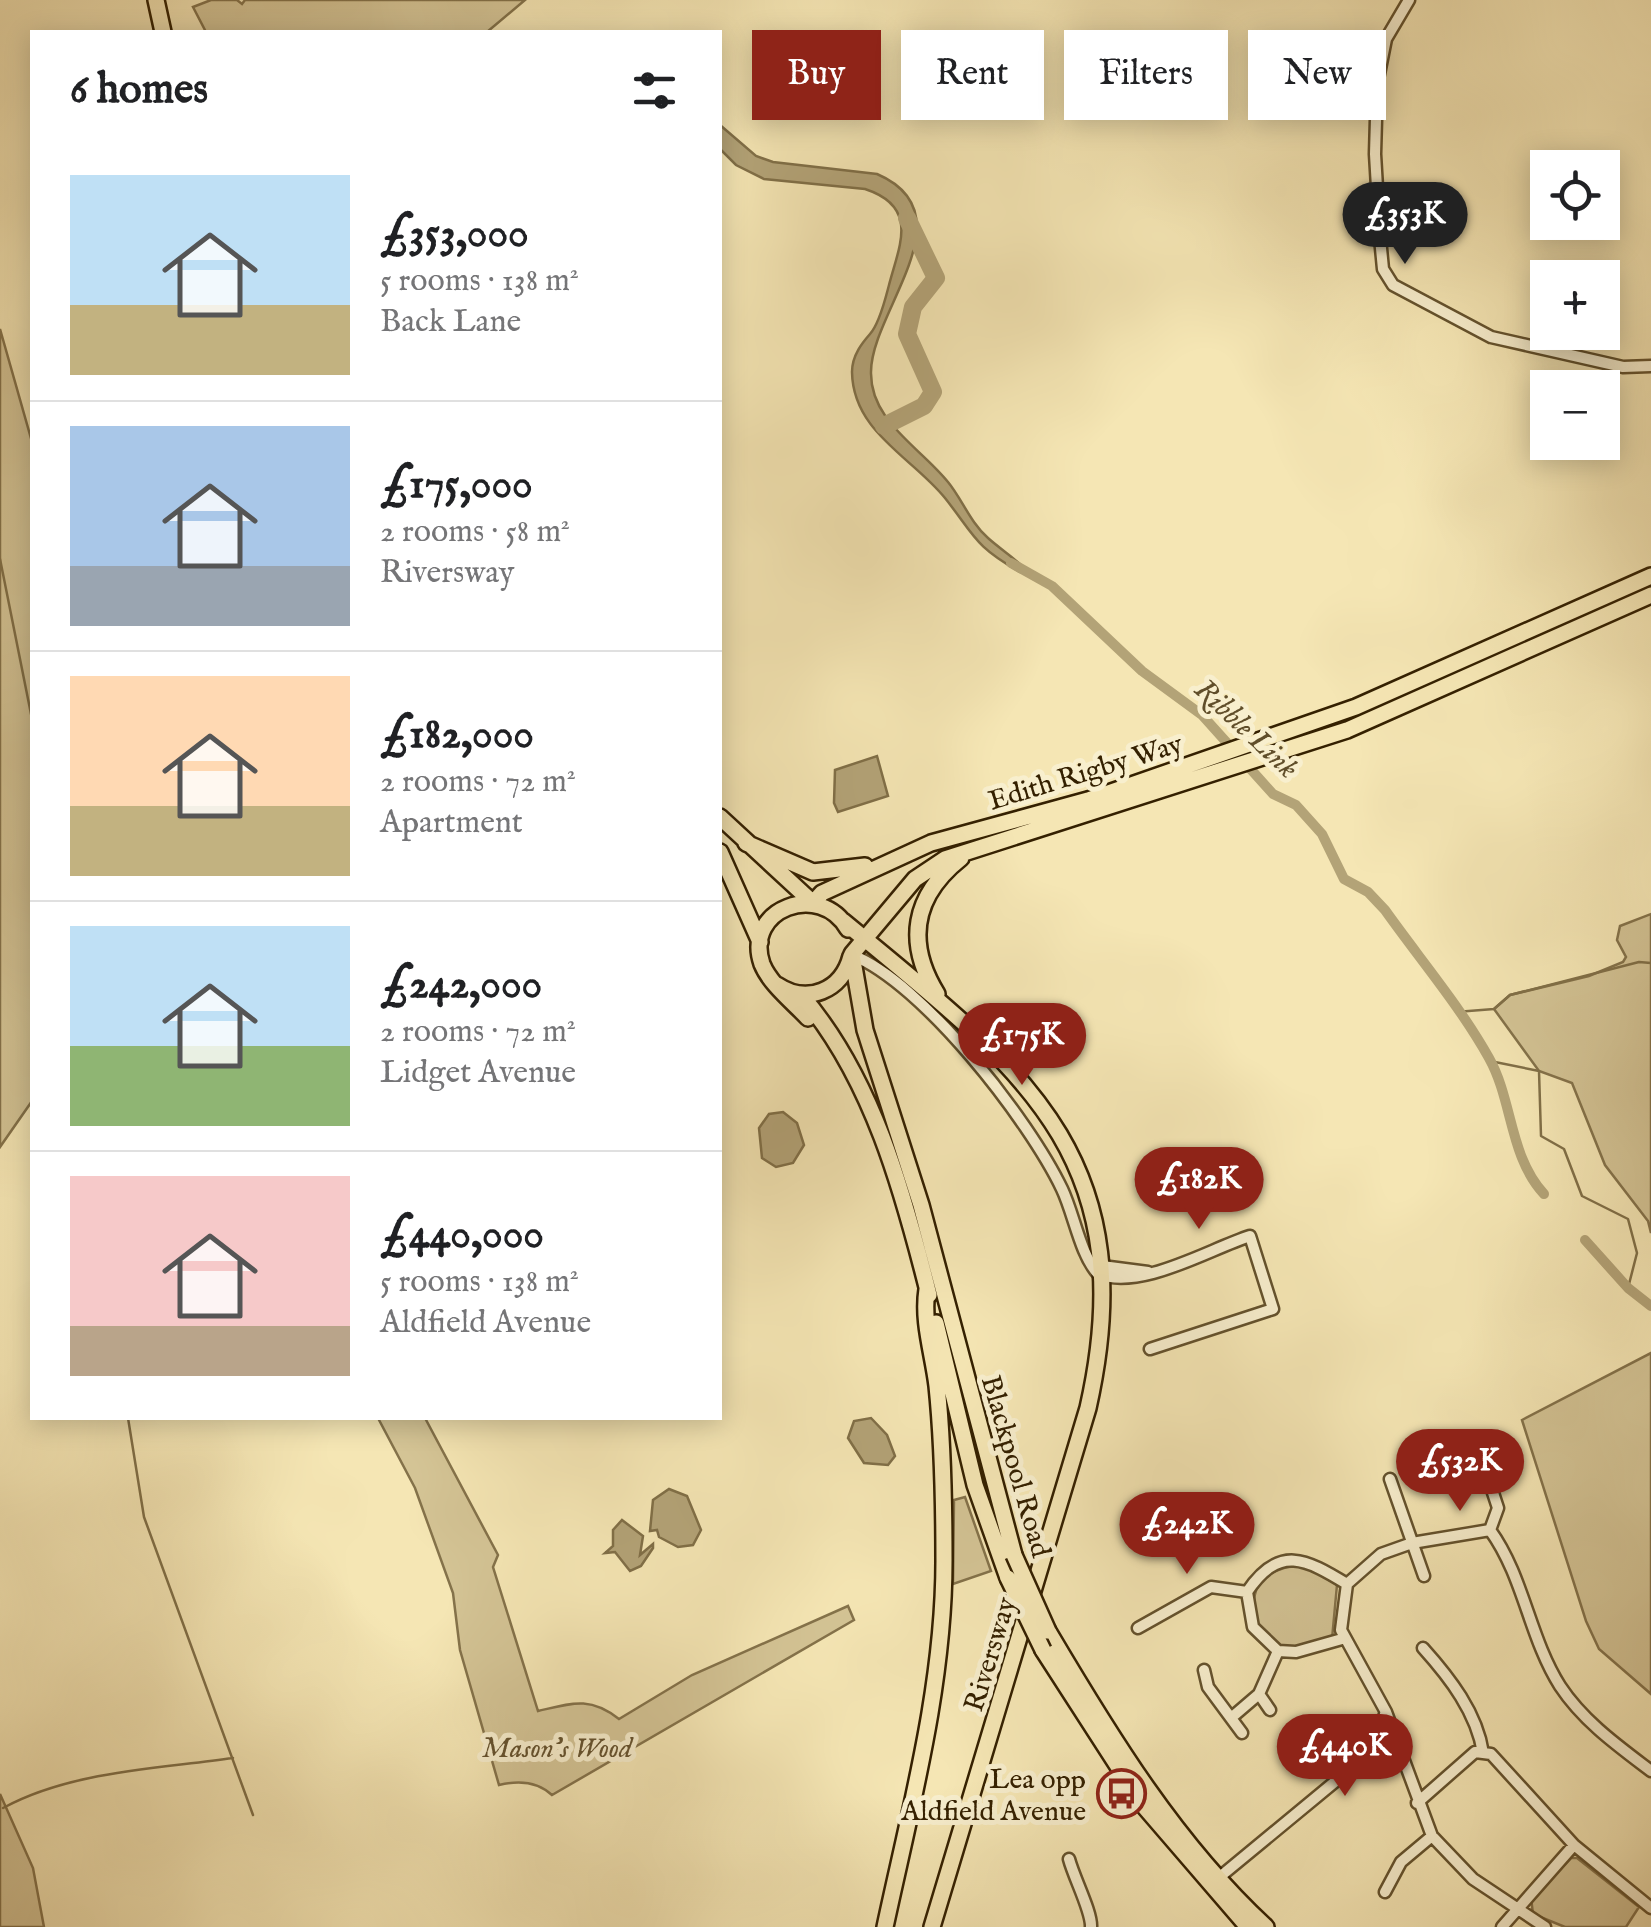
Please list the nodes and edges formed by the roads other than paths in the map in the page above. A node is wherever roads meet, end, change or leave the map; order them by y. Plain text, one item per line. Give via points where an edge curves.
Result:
1 (1409, 0) edge
2 (157, 6) edge
3 (165, 30) edge
4 (1651, 366) edge
5 (1651, 576) edge
6 (1651, 595) edge
7 (1092, 806) junction
8 (722, 819) edge
9 (746, 843) junction
10 (976, 846) junction
11 (722, 856) edge
12 (894, 858) junction
13 (812, 902) junction
14 (843, 921) junction
15 (866, 940) junction
16 (760, 942) junction
17 (852, 955) junction
18 (875, 966) junction
19 (855, 982) junction
20 (777, 985) junction
21 (800, 994) junction
22 (950, 1012) junction
23 (860, 1088) junction
24 (1102, 1271) junction
25 (927, 1289) junction
26 (1150, 1349) dead end
27 (1477, 1444) dead end
28 (1390, 1479) dead end
29 (1490, 1530) junction
30 (1412, 1543) junction
31 (1424, 1576) dead end
32 (1347, 1584) junction
33 (1248, 1592) junction
34 (1138, 1628) dead end
35 (1342, 1639) junction
36 (1424, 1648) dead end
37 (1278, 1651) junction
38 (1204, 1670) dead end
39 (1259, 1694) junction
40 (1270, 1710) dead end
41 (1386, 1712) junction
42 (1231, 1718) junction
43 (1242, 1733) dead end
44 (1398, 1744) junction
45 (1377, 1748) junction
46 (1483, 1753) junction
47 (1651, 1771) edge
48 (1418, 1803) junction
49 (1432, 1836) junction
50 (1574, 1845) junction
51 (1069, 1859) dead end
52 (1213, 1882) junction
53 (1385, 1892) dead end
54 (1651, 1908) edge
55 (1515, 1909) junction
56 (885, 1927) edge
57 (932, 1927) edge
58 (1091, 1927) edge
59 (1248, 1927) edge
60 (1266, 1927) edge
61 (1502, 1927) edge
62 (1545, 1927) edge

1 - 4 street via 1386,39 1378,84 1380,238 1383,269 1393,285 1491,338 1623,367
2 - 3 highway
5 - 7 highway, Edith Rigby Way via 1339,714
6 - 7 highway, Edith Rigby Way via 1347,730
7 - 10 highway, Edith Rigby Way
7 - 12 highway, Edith Rigby Way via 995,824
8 - 9 highway
9 - 12 highway via 813,872
9 - 13 highway
10 - 15 highway, Edith Rigby Way via 925,869
10 - 22 highway via 934,884 916,926 925,972
11 - 16 highway
12 - 13 highway, Edith Rigby Way
13 - 14 highway
13 - 16 highway via 778,911
14 - 15 highway, Riversway
14 - 17 highway
15 - 17 highway, Edith Rigby Way
15 - 22 highway, Riversway
16 - 20 highway via 763,965
17 - 18 street, Riversway
17 - 19 highway, Blackpool Road
17 - 21 highway via 834,985
18 - 19 street
18 - 24 street, Riversway via 942,1028 1020,1118 1061,1186 1093,1268
19 - 52 highway, Blackpool Road, bridge via 1014,1555 1048,1631 1111,1736
20 - 21 highway
20 - 23 highway
21 - 23 highway, Blackpool Road via 832,1034
22 - 24 highway, Riversway via 1023,1080 1058,1128 1088,1195
23 - 25 highway, Blackpool Road
24 - 26 street via 1132,1278 1250,1236 1273,1309
24 - 57 highway, Riversway via 1102,1322 1088,1408
25 - 52 highway, Blackpool Road, bridge via 976,1485 1008,1578 1102,1747
25 - 56 highway, Riversway via 943,1482 943,1625
27 - 29 street via 1498,1508
28 - 30 street
29 - 30 street
29 - 47 street via 1510,1557 1560,1686 1600,1732
30 - 31 street
30 - 32 street via 1380,1554
32 - 33 street via 1312,1564 1287,1560 1264,1570
32 - 35 street
33 - 34 street via 1211,1587
33 - 37 street via 1252,1627
35 - 37 street
35 - 41 street
36 - 46 street via 1480,1731
37 - 39 street
38 - 42 street
39 - 40 street
39 - 42 street
41 - 44 street
41 - 45 street
42 - 43 street
44 - 45 street
44 - 48 street
45 - 52 street
46 - 48 street via 1475,1752
46 - 50 street
48 - 49 street
49 - 53 street via 1401,1862
49 - 55 street
50 - 54 street
50 - 55 street
51 - 58 street
52 - 59 highway, Blackpool Road
52 - 60 highway, Blackpool Road
55 - 61 street
55 - 62 street

